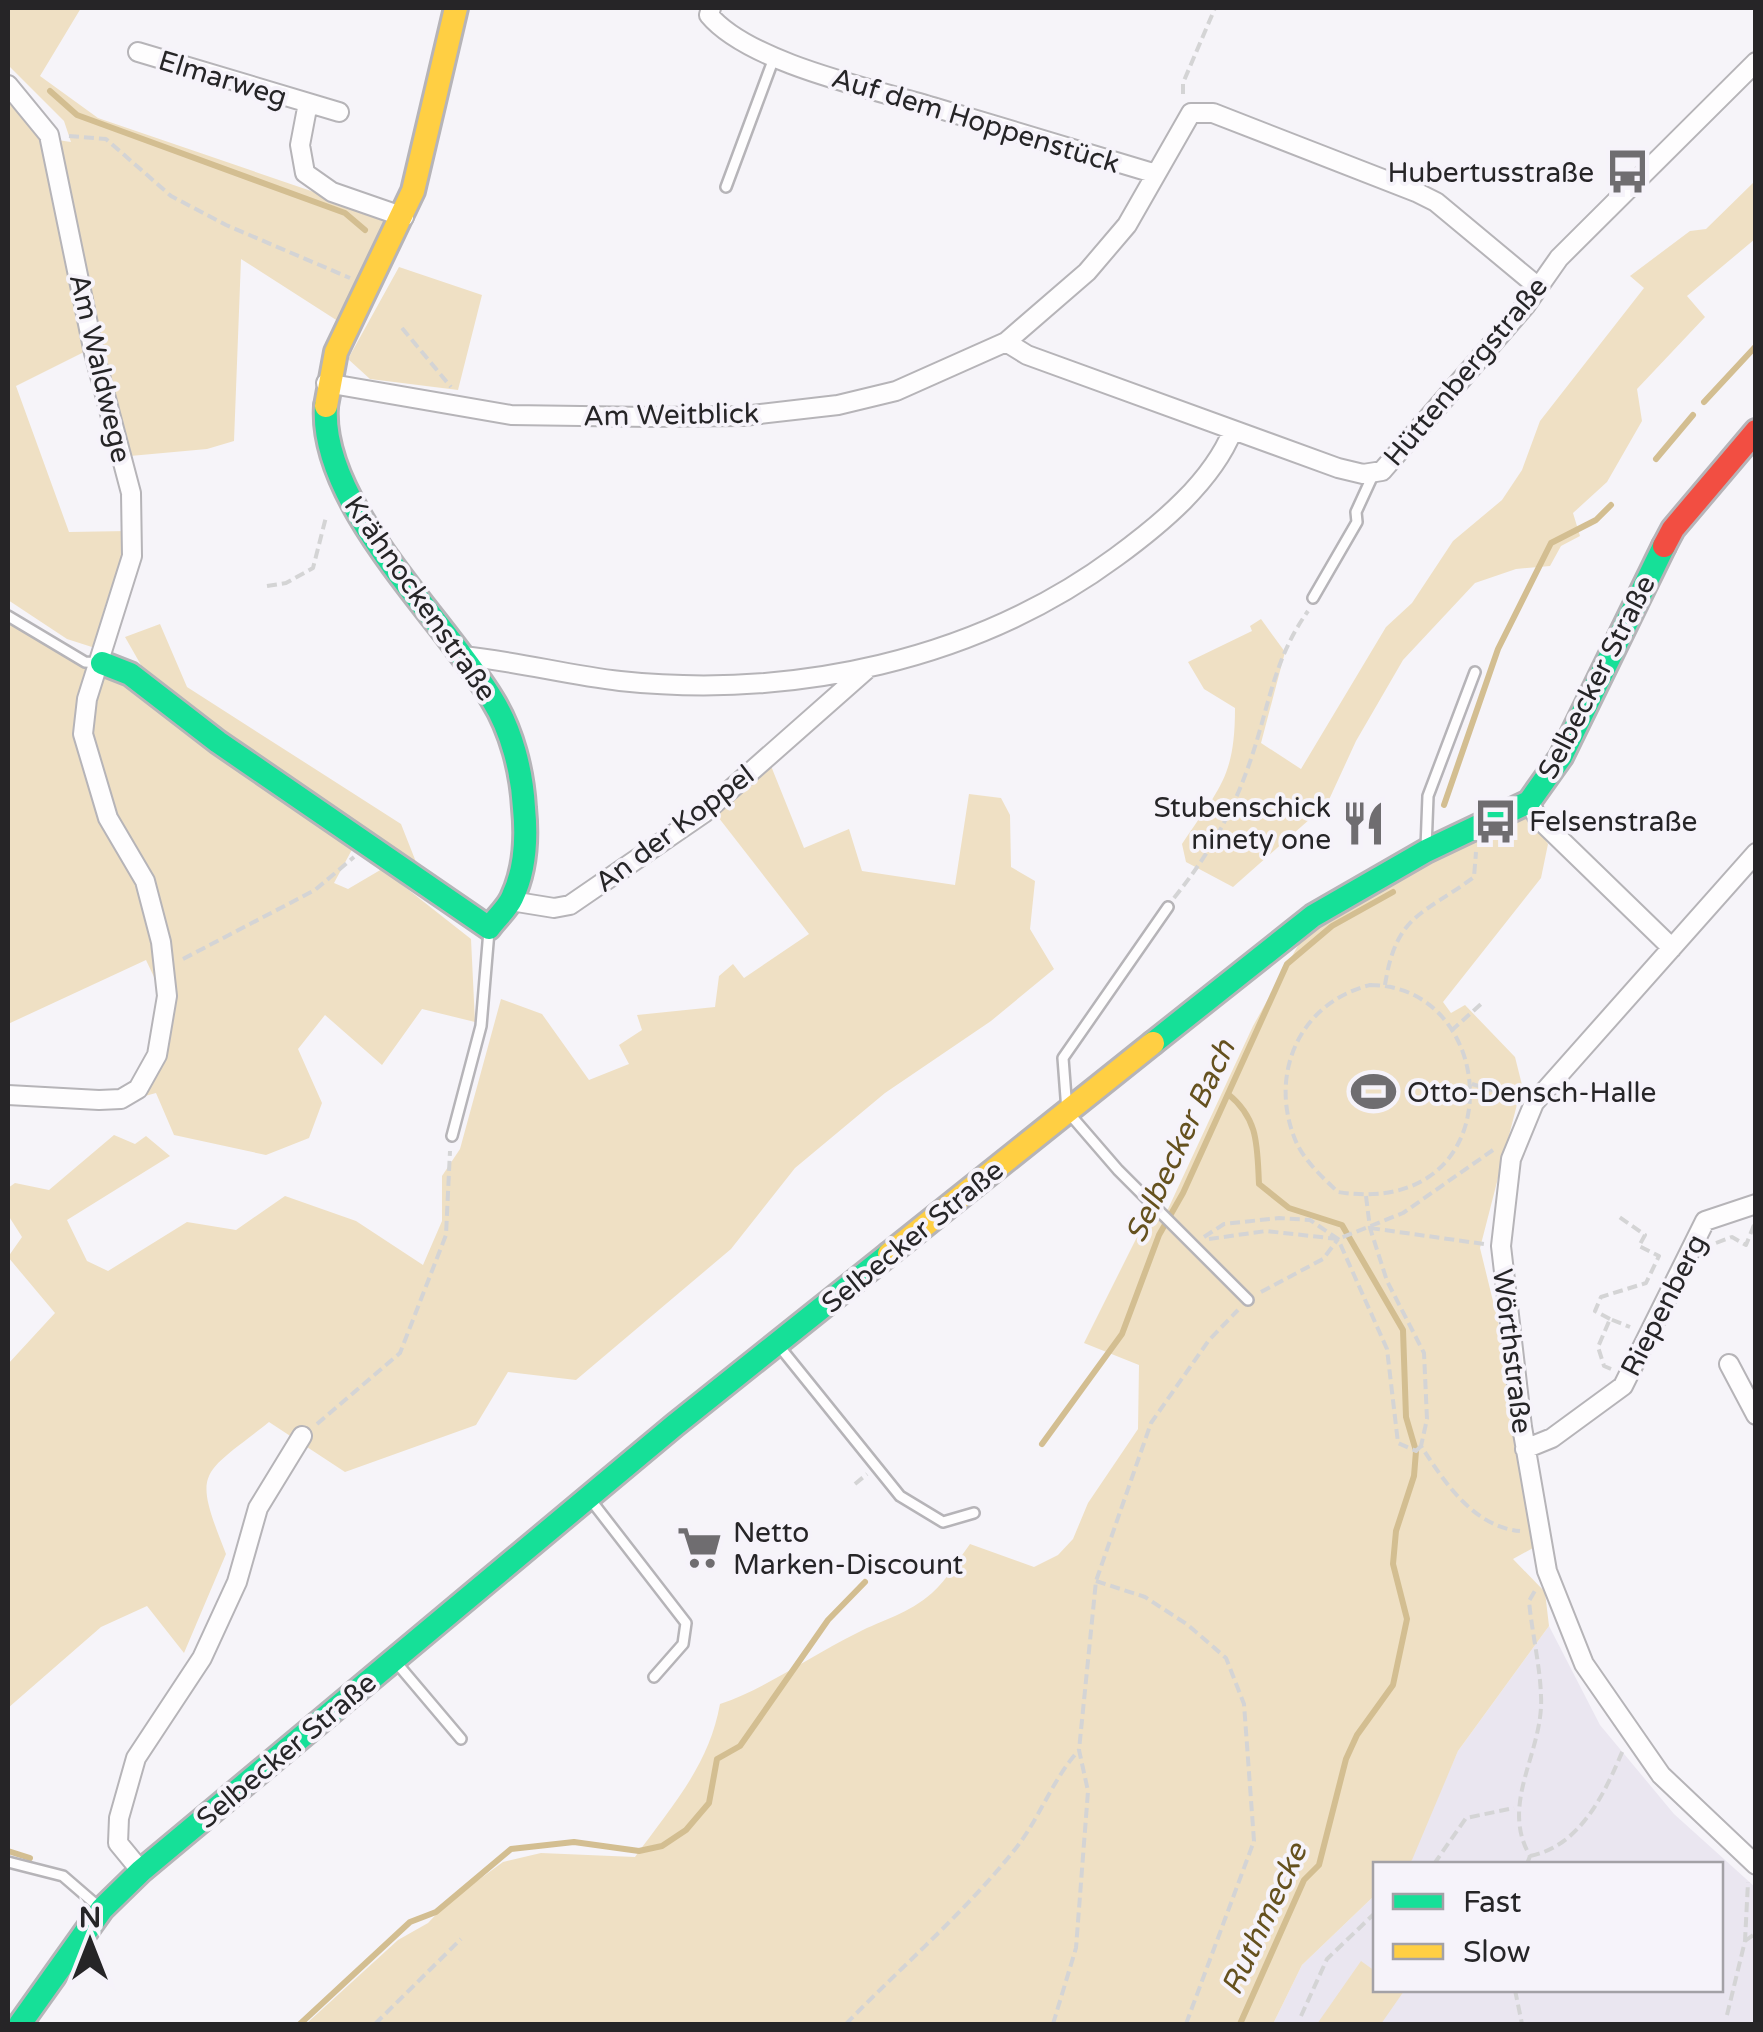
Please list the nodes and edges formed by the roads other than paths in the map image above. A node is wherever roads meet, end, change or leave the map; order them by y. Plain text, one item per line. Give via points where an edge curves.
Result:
1 (456, 8) edge
2 (710, 11) edge
3 (138, 52) dead end
4 (775, 56) junction
5 (1756, 62) edge
6 (8, 85) edge
7 (308, 104) junction
8 (339, 112) dead end
9 (1154, 173) junction
10 (726, 186) dead end
11 (404, 218) junction
12 (1537, 286) junction
13 (1006, 342) junction
14 (326, 383) junction
15 (1234, 430) junction
16 (1756, 431) edge
17 (1372, 475) junction
18 (1314, 598) road end
19 (8, 616) edge
20 (462, 656) junction
21 (102, 663) junction
22 (866, 670) junction
23 (1475, 672) dead end
24 (1529, 802) junction
25 (1426, 851) junction
26 (1754, 859) edge
27 (511, 901) junction
28 (1168, 907) road end
29 (489, 928) junction
30 (1672, 948) junction
31 (8, 1095) edge
32 (1066, 1111) junction
33 (452, 1136) road end
34 (1756, 1204) edge
35 (1248, 1300) road end
36 (777, 1344) junction
37 (1729, 1364) dead end
38 (1756, 1415) edge
39 (302, 1436) road end
40 (1526, 1448) junction
41 (588, 1497) junction
42 (974, 1513) dead end
43 (394, 1659) junction
44 (654, 1677) dead end
45 (462, 1739) dead end
46 (1752, 1861) edge
47 (8, 1862) edge
48 (141, 1871) junction
49 (102, 1910) junction
50 (20, 2024) edge

1 - 11 main road, Krähnockenstraße via 433,122
2 - 4 street, Auf dem Hoppenstück via 739,38
3 - 7 street, Elmarweg
4 - 9 street, Auf dem Hoppenstück
4 - 10 lane
5 - 12 street, Hüttenbergstraße
6 - 21 street, Am Waldwege via 48,134 133,510 132,556 113,605
7 - 8 street, Elmarweg
7 - 11 street, Elmarweg via 300,145 305,174 332,192
9 - 12 street, Auf dem Hoppenstück via 1191,112 1214,113 1426,196
9 - 13 street, Am Weitblick via 1108,251
11 - 14 main road, Krähnockenstraße
12 - 17 street, Hüttenbergstraße via 1390,466
13 - 14 street, Am Weitblick via 896,391 743,416 511,416
13 - 15 street
14 - 20 main road, Krähnockenstraße via 326,439 349,500
15 - 17 street, Hüttenbergstraße
15 - 22 street via 1186,498 1104,566 1008,620
16 - 24 main road, Selbecker Straße via 1672,529 1561,757
17 - 18 lane via 1357,522
19 - 21 lane via 84,662
20 - 22 street via 695,685
20 - 27 main road, Krähnockenstraße via 500,713 514,756 524,834
21 - 29 main road via 130,674
21 - 31 street, Am Waldwege via 84,715 88,756 108,818 144,881 166,968 164,1024 138,1089 120,1099
22 - 27 street, An der Koppel via 704,812 570,906
23 - 25 lane via 1428,796
24 - 25 main road, Selbecker Straße
24 - 30 street
25 - 32 main road, Selbecker Straße via 1313,916
26 - 30 street, Wörthstraße
27 - 29 main road, Krähnockenstraße
28 - 32 lane via 1062,1058
29 - 33 lane via 482,1026
30 - 40 street, Wörthstraße via 1530,1112 1511,1159 1501,1246
32 - 35 lane
32 - 36 main road, Selbecker Straße
34 - 40 street, Riepenberg via 1704,1221 1622,1386 1552,1438
36 - 41 main road, Selbecker Straße
36 - 42 lane via 905,1502 943,1522
37 - 38 street
39 - 48 street via 258,1508 237,1582 202,1658 136,1758 118,1843
40 - 46 street, Wörthstraße via 1548,1571 1584,1664 1660,1775
41 - 43 main road, Selbecker Straße
41 - 44 lane via 686,1623 683,1644
43 - 45 lane
43 - 48 main road, Selbecker Straße
47 - 49 lane via 63,1876
48 - 49 main road, Selbecker Straße
49 - 50 main road, Selbecker Straße

